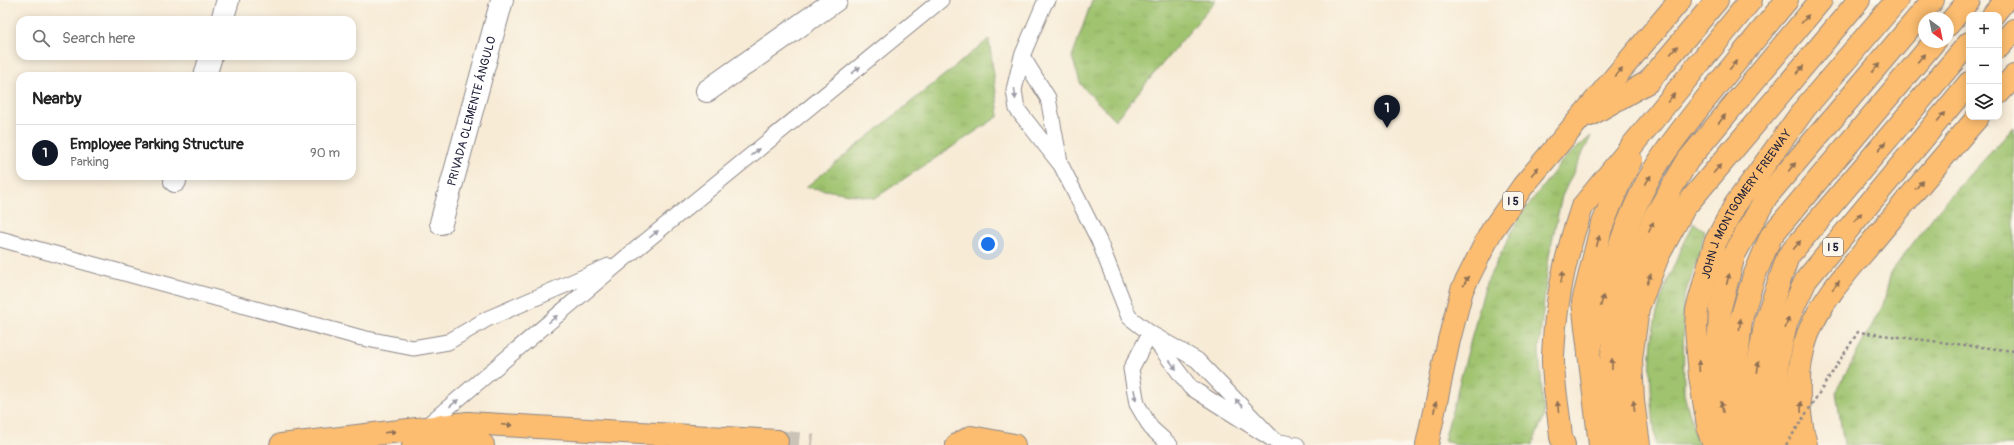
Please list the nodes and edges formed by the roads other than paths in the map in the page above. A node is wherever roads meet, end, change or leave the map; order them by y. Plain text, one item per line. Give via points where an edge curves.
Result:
1 (228, 0) edge
2 (502, 0) edge
3 (834, 0) edge
4 (941, 0) edge
5 (1048, 0) edge
6 (1680, 0) edge
7 (1716, 0) edge
8 (1751, 0) edge
9 (1787, 0) edge
10 (1821, 0) edge
11 (1859, 0) edge
12 (1897, 0) edge
13 (1933, 0) edge
14 (1969, 0) edge
15 (2005, 0) edge
16 (1995, 12) edge
17 (223, 16) edge
18 (1954, 18) edge
19 (2014, 30) edge
20 (2002, 44) edge
21 (1929, 48) edge
22 (1966, 48) edge
23 (1022, 56) junction
24 (210, 60) edge
25 (207, 72) edge
26 (2014, 76) edge
27 (1968, 84) edge
28 (2002, 90) edge
29 (707, 91) dead end
30 (1975, 120) edge
31 (1577, 122) junction
32 (1650, 123) junction
33 (1061, 165) junction
34 (441, 223) dead end
35 (0, 239) edge
36 (624, 259) junction
37 (1150, 333) junction
38 (1589, 353) junction
39 (418, 436) edge
40 (777, 441) dead end
41 (1275, 441) junction
42 (281, 445) edge
43 (483, 445) edge
44 (957, 445) edge
45 (1014, 445) edge
46 (1170, 445) edge
47 (1297, 445) edge
48 (1427, 445) edge
49 (1564, 445) edge
50 (1600, 445) edge
51 (1618, 445) edge
52 (1639, 445) edge
53 (1714, 445) edge
54 (1730, 445) edge
55 (1753, 445) edge
56 (1775, 445) edge
57 (1785, 445) edge
58 (1806, 445) edge

1 - 17 street
2 - 34 street, PRIVADA CLEMENTE ÁNGULO
3 - 29 street
36 -> 4 lane
5 - 23 lane
31 -> 6 highway, I 5
31 -> 7 highway, I 5 via 1648,82
32 -> 8 highway
38 -> 9 highway via 1621,238 1643,188 1668,146
51 -> 10 highway via 1612,405 1612,354 1619,314 1632,269 1656,216 1688,160
52 -> 11 highway via 1631,358 1638,308 1658,256 1684,208
53 -> 12 highway, JOHN J. MONTGOMERY FREEWAY via 1709,432 1700,376 1696,328 1697,310 1715,243 1735,205 1805,108
54 -> 13 highway via 1717,386 1720,308 1734,255 1767,196
14 - 18 highway
15 - 16 highway
19 - 20 highway
55 -> 21 highway via 1747,431 1736,372 1741,319 1753,279 1771,236
56 -> 22 highway, I 5 via 1758,402 1757,372 1766,320 1788,256
23 - 33 lane via 1048,98
23 -> 33 lane via 1014,90 1017,109
24 - 25 street
26 - 28 highway
57 -> 27 highway, I 5 via 1777,395 1778,361 1786,323 1806,280
58 -> 30 highway, I 5 via 1802,427 1800,373 1808,335 1828,295
48 -> 31 highway, I 5 via 1462,290 1491,232 1523,186
38 -> 32 highway via 1584,302 1601,228 1619,184
49 -> 32 highway via 1553,356 1560,283 1570,241 1582,207
33 - 37 lane via 1099,241 1129,316
35 - 36 lane via 362,338 414,348 448,342 487,319
39 -> 36 lane
41 -> 37 lane via 1197,360
37 -> 41 lane via 1190,387
37 -> 46 lane via 1131,369 1132,376 1137,404 1151,428
38 - 50 highway
39 -> 40 highway via 468,423
42 -> 39 highway
39 - 43 highway via 445,442
41 - 47 lane
44 - 45 highway via 971,437

